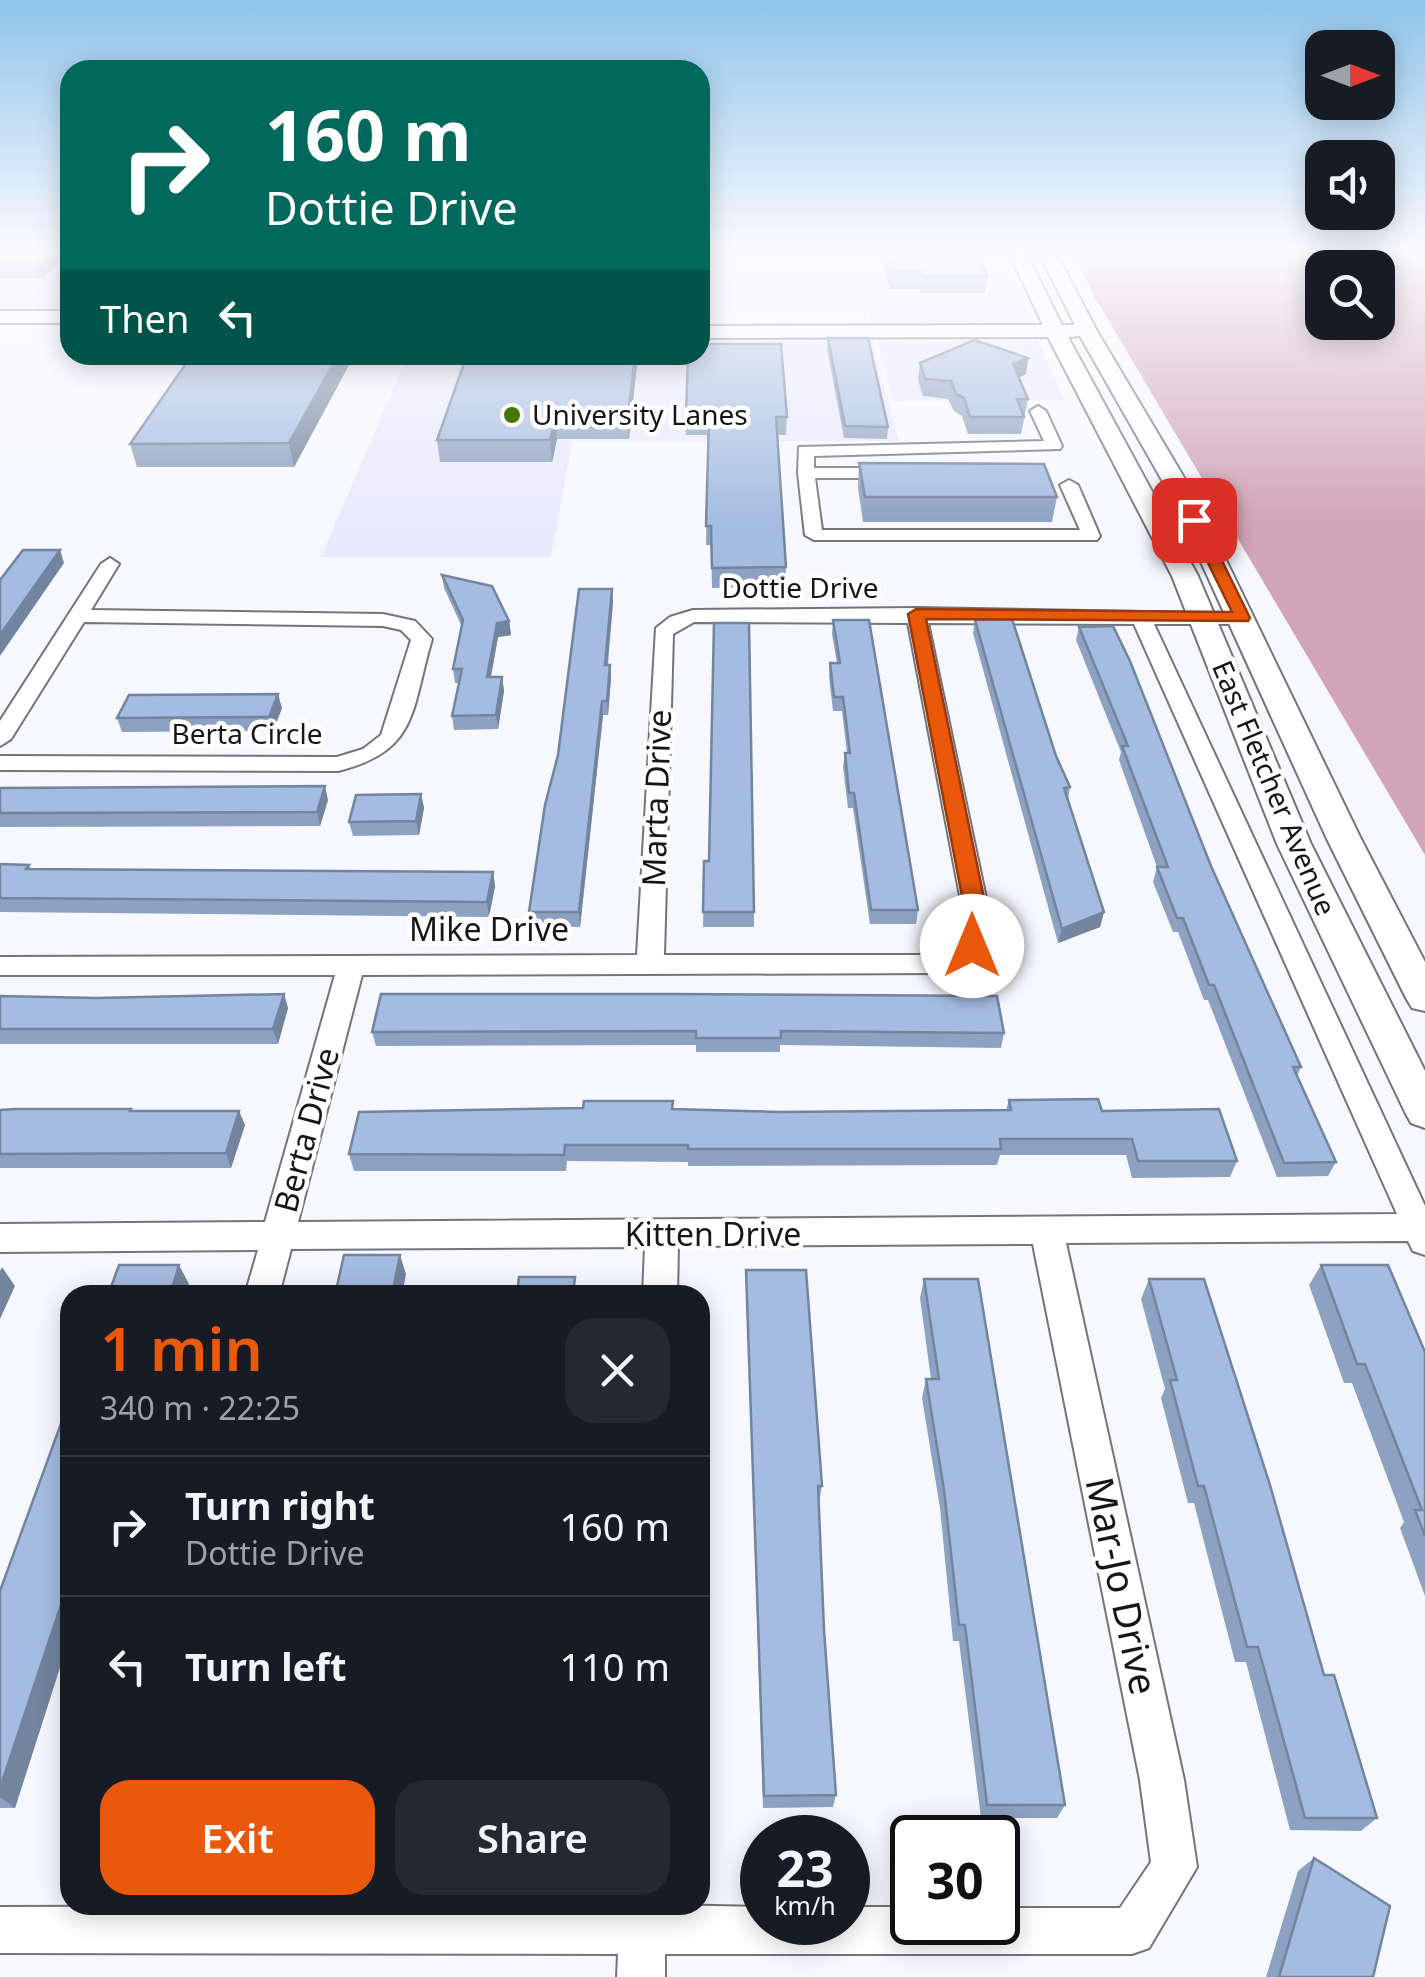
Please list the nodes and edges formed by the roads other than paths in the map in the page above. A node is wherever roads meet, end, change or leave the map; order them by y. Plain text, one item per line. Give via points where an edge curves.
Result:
1 (1061, 343) edge
2 (1095, 343) edge
3 (1038, 412) dead end
4 (902, 473) edge
5 (806, 474) junction
6 (1069, 485) dead end
7 (110, 564) dead end
8 (916, 614) junction
9 (1140, 615) junction
10 (76, 616) junction
11 (1201, 616) junction
12 (1242, 618) junction
13 (663, 632) joint
14 (0, 738) edge
15 (0, 763) edge
16 (650, 964) junction
17 (351, 965) junction
18 (0, 966) edge
19 (1425, 998) edge
20 (1425, 1112) edge
21 (1047, 1232) junction
22 (1423, 1232) edge
23 (662, 1235) junction
24 (278, 1236) junction
25 (0, 1238) edge
26 (265, 1285) edge
27 (660, 1285) edge
28 (93, 1918) edge
29 (642, 1918) edge
30 (0, 1930) edge
31 (641, 1977) edge

1 - 11 main road, East Fletcher Avenue
2 - 12 main road, East Fletcher Avenue
3 - 5 street via 1054,446 805,451
4 - 5 street
5 - 6 street via 814,536 1091,536
7 - 10 street
8 - 9 street, Dottie Drive
8 - 13 street, Dottie Drive via 693,616
8 - 16 street, Mike Drive via 977,917 972,946 945,964
9 - 11 street, Dottie Drive
9 - 22 street
10 - 14 street
10 - 15 street, Berta Circle via 383,620 408,626 422,639 391,738 370,754 338,764
11 - 12 street, Dottie Drive
11 - 20 main road, East Fletcher Avenue via 1294,844
12 - 19 main road, East Fletcher Avenue
13 - 16 street, Marta Drive
16 - 17 street, Mike Drive
17 - 18 street, Mike Drive
17 - 24 street, Berta Drive
21 - 22 street, Kitten Drive
21 - 23 street, Kitten Drive
21 - 29 street, Mar-Jo Drive via 1162,1780 1174,1867 1132,1930
23 - 24 street, Kitten Drive
23 - 27 street
24 - 25 street, Kitten Drive
24 - 26 street, Berta Drive
28 - 29 street
28 - 30 street
29 - 31 street

